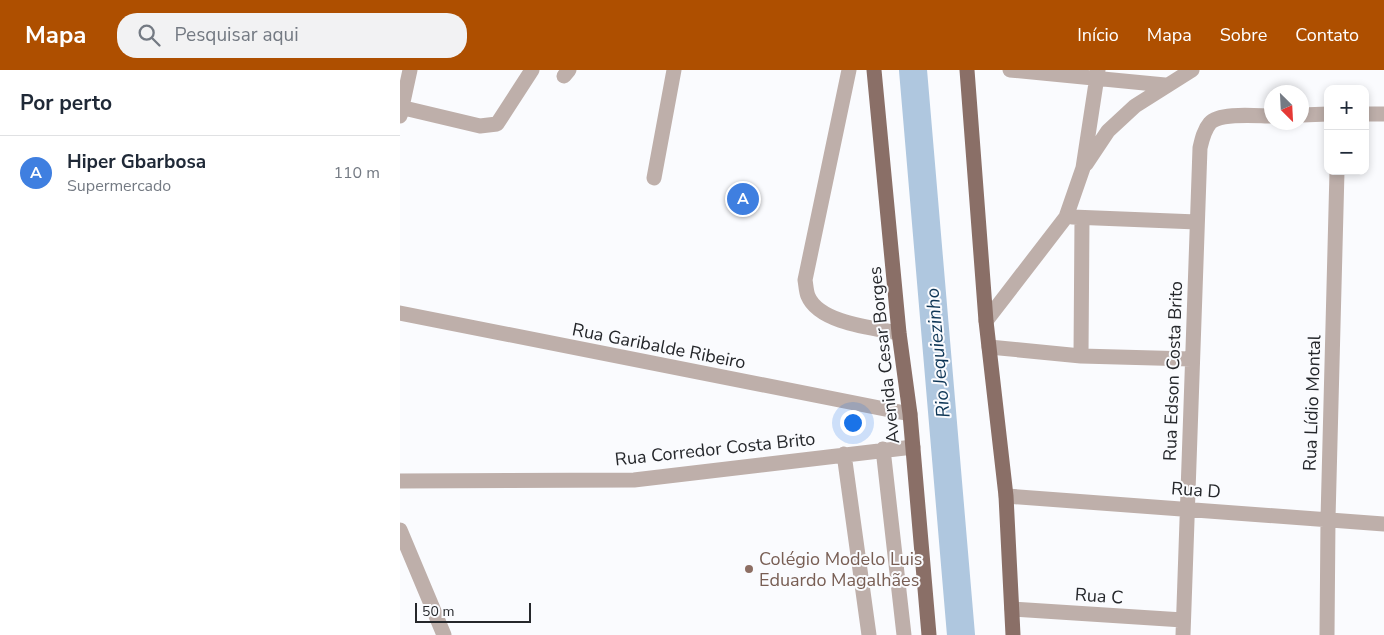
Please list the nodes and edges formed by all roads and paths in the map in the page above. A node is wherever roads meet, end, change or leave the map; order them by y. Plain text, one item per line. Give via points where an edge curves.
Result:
1 (410, 70) edge
2 (532, 70) edge
3 (674, 70) edge
4 (849, 70) edge
5 (874, 70) edge
6 (967, 70) edge
7 (1010, 70) edge
8 (1192, 70) edge
9 (1098, 74) edge
10 (1165, 85) junction
11 (401, 111) edge
12 (1324, 114) edge
13 (1369, 114) edge
14 (1384, 114) edge
15 (1309, 115) edge
16 (1264, 116) edge
17 (1083, 168) junction
18 (1337, 175) edge
19 (654, 178) dead end
20 (1066, 217) junction
21 (1082, 218) junction
22 (1197, 222) junction
23 (400, 314) edge
24 (986, 321) junction
25 (899, 333) junction
26 (989, 347) junction
27 (1081, 356) junction
28 (1192, 359) junction
29 (910, 414) junction
30 (913, 447) junction
31 (883, 449) junction
32 (844, 454) junction
33 (400, 481) edge
34 (1006, 496) junction
35 (1188, 508) junction
36 (1328, 518) junction
37 (1384, 524) edge
38 (400, 530) edge
39 (1012, 609) junction
40 (1183, 628) edge
41 (444, 635) edge
42 (869, 635) edge
43 (904, 635) edge
44 (930, 635) edge
45 (1013, 635) edge
46 (1327, 635) edge

1 - 11 street
2 - 11 street via 497,124 480,126
3 - 19 street
4 - 25 street via 805,280 808,296 816,307 830,316
5 - 25 main road, Avenida Cesar Borges
6 - 24 main road
7 - 9 street
8 - 10 street
9 - 10 street
9 - 17 street
10 - 17 street via 1108,131
12 - 15 street
13 - 14 street
16 - 22 street, Rua Edson Costa Brito via 1222,116 1211,122 1200,148
17 - 20 street
18 - 36 street, Rua Lídio Montal
20 - 21 street
20 - 24 street
21 - 22 street
21 - 27 street
22 - 28 street, Rua Edson Costa Brito
23 - 29 street, Rua Garibalde Ribeiro
24 - 26 main road
25 - 29 main road, Avenida Cesar Borges
26 - 27 street
26 - 34 main road
27 - 28 street
28 - 35 street, Rua Edson Costa Brito
29 - 30 main road, Avenida Cesar Borges
30 - 31 street, Rua Corredor Costa Brito
30 - 44 main road, Avenida Cesar Borges
31 - 32 street, Rua Corredor Costa Brito
31 - 43 street
32 - 33 street, Rua Corredor Costa Brito via 634,480
32 - 42 street
34 - 35 street, Rua D
34 - 39 main road
35 - 36 street, Rua D
35 - 40 street, Rua Edson Costa Brito
36 - 37 street, Rua D
36 - 46 street, Rua Lídio Montal
38 - 41 street
39 - 40 street, Rua C
39 - 45 main road

